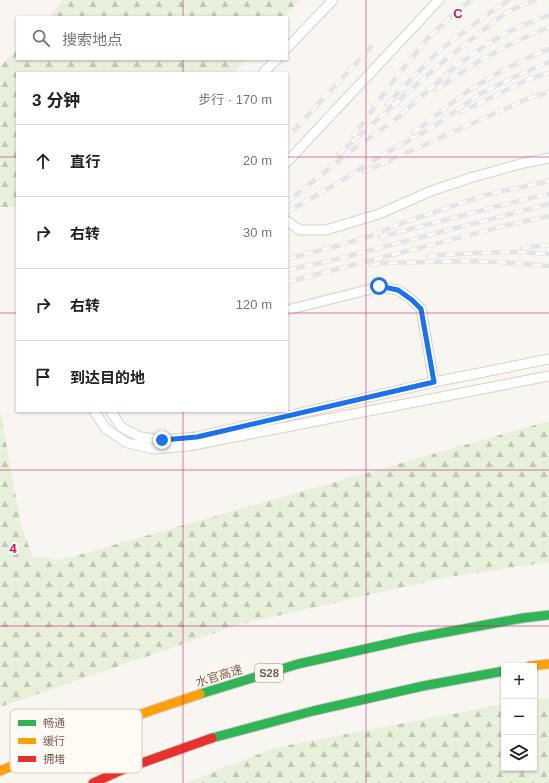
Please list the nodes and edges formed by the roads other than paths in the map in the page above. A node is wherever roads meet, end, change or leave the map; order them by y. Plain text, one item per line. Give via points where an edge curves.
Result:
1 (333, 0) edge
2 (436, 1) edge
3 (288, 47) edge
4 (276, 60) edge
5 (264, 72) edge
6 (549, 158) edge
7 (288, 161) edge
8 (288, 222) edge
9 (288, 310) edge
10 (549, 359) edge
11 (549, 376) edge
12 (434, 382) junction
13 (95, 412) edge
14 (112, 412) edge
15 (549, 615) edge
16 (549, 664) edge
17 (537, 665) edge
18 (501, 672) edge
19 (142, 714) edge
20 (142, 763) edge
21 (10, 767) edge
22 (0, 771) edge
23 (115, 773) edge
24 (92, 783) edge

1 - 3 lane
2 - 7 lane
4 - 5 lane
6 - 8 lane via 430,191 379,214 326,230 300,230
9 - 12 lane via 379,286 398,290 421,309
10 - 12 lane
11 - 13 lane via 188,446 154,449 127,443 106,429
12 - 14 lane via 197,437 169,440 140,437 121,427
15 - 19 highway, 水官高速 / S28 via 414,638 298,664
16 - 17 highway
18 - 20 highway via 321,709 220,736
21 - 22 highway, 水官高速 / S28
23 - 24 highway

